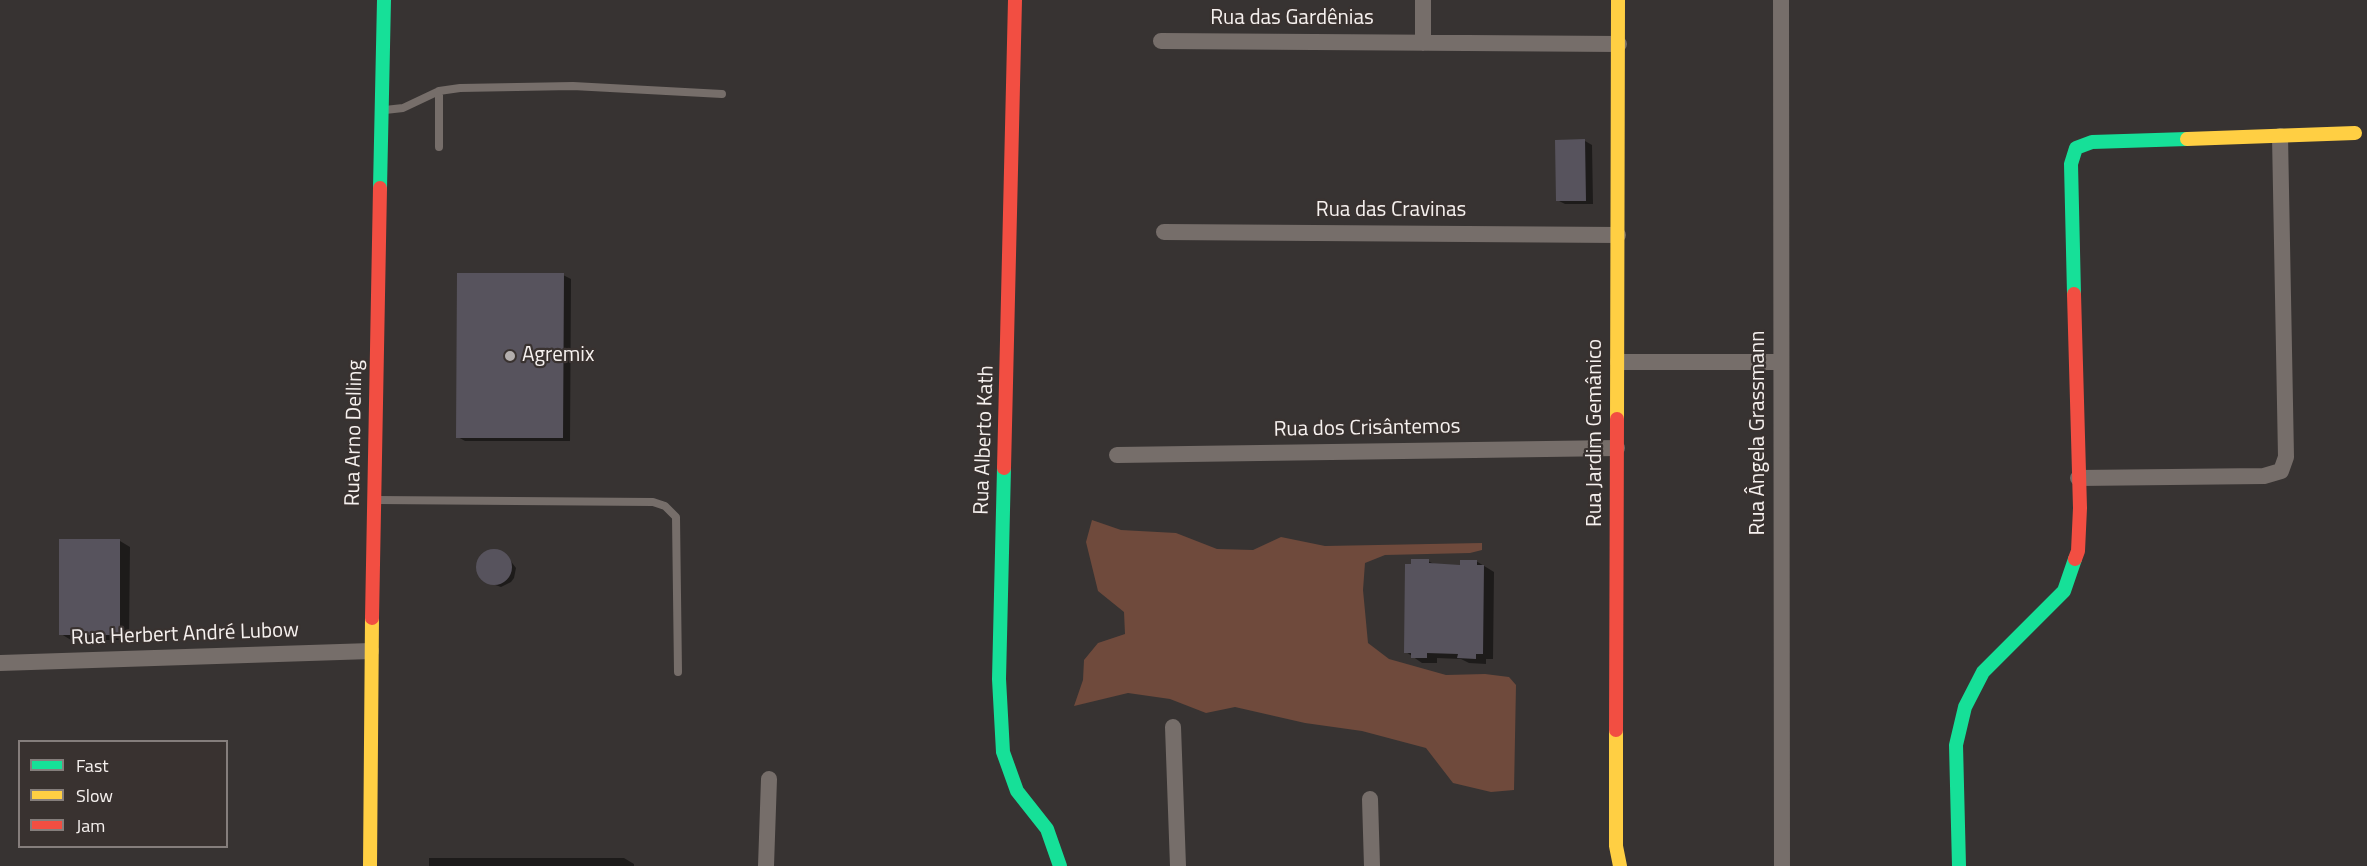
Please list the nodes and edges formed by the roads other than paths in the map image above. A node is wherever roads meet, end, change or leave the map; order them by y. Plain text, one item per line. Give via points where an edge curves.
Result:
1 (384, 0) edge
2 (1015, 0) edge
3 (1618, 0) edge
4 (1781, 0) edge
5 (1419, 4) edge
6 (1161, 41) dead end
7 (1423, 43) junction
8 (1619, 44) junction
9 (439, 91) junction
10 (722, 94) dead end
11 (382, 110) junction
12 (2355, 133) dead end
13 (2280, 136) junction
14 (439, 147) dead end
15 (1164, 232) dead end
16 (1618, 236) junction
17 (1618, 362) junction
18 (1781, 362) junction
19 (1617, 448) junction
20 (1117, 455) dead end
21 (2078, 478) junction
22 (375, 500) junction
23 (371, 651) junction
24 (0, 663) edge
25 (678, 672) dead end
26 (1173, 727) dead end
27 (769, 779) dead end
28 (1370, 799) dead end
29 (370, 866) edge
30 (766, 866) edge
31 (1060, 866) edge
32 (1178, 866) edge
33 (1372, 866) edge
34 (1620, 866) edge
35 (1782, 866) edge
36 (1959, 866) edge

1 - 11 street, Rua Arno Delling
2 - 31 street, Rua Alberto Kath via 999,678 1002,742 1017,791 1047,829
3 - 8 street, Rua Jardim Gemânico
4 - 18 street, Rua Ângela Grassmann
5 - 7 street
6 - 7 street, Rua das Gardênias
7 - 8 street, Rua das Gardênias
8 - 16 street, Rua Jardim Gemânico
9 - 10 lane via 573,86
9 - 11 lane via 403,108
9 - 14 lane
11 - 22 street, Rua Arno Delling
12 - 13 street
13 - 21 street via 2092,142 2076,148 2071,164
13 - 21 street via 2286,457 2281,471 2264,476
15 - 16 street, Rua das Cravinas
16 - 17 street, Rua Jardim Gemânico
17 - 18 street
17 - 19 street, Rua Jardim Gemânico
18 - 35 street, Rua Ângela Grassmann
19 - 20 street, Rua dos Crisântemos
19 - 34 street, Rua Jardim Gemânico via 1616,846
21 - 36 street via 2078,551 2064,591 1983,672 1965,707 1956,745
22 - 23 street, Rua Arno Delling
22 - 25 lane via 653,502 665,506 676,517
23 - 24 street, Rua Herbert André Lubow
23 - 29 street, Rua Arno Delling
26 - 32 street
27 - 30 street
28 - 33 street

